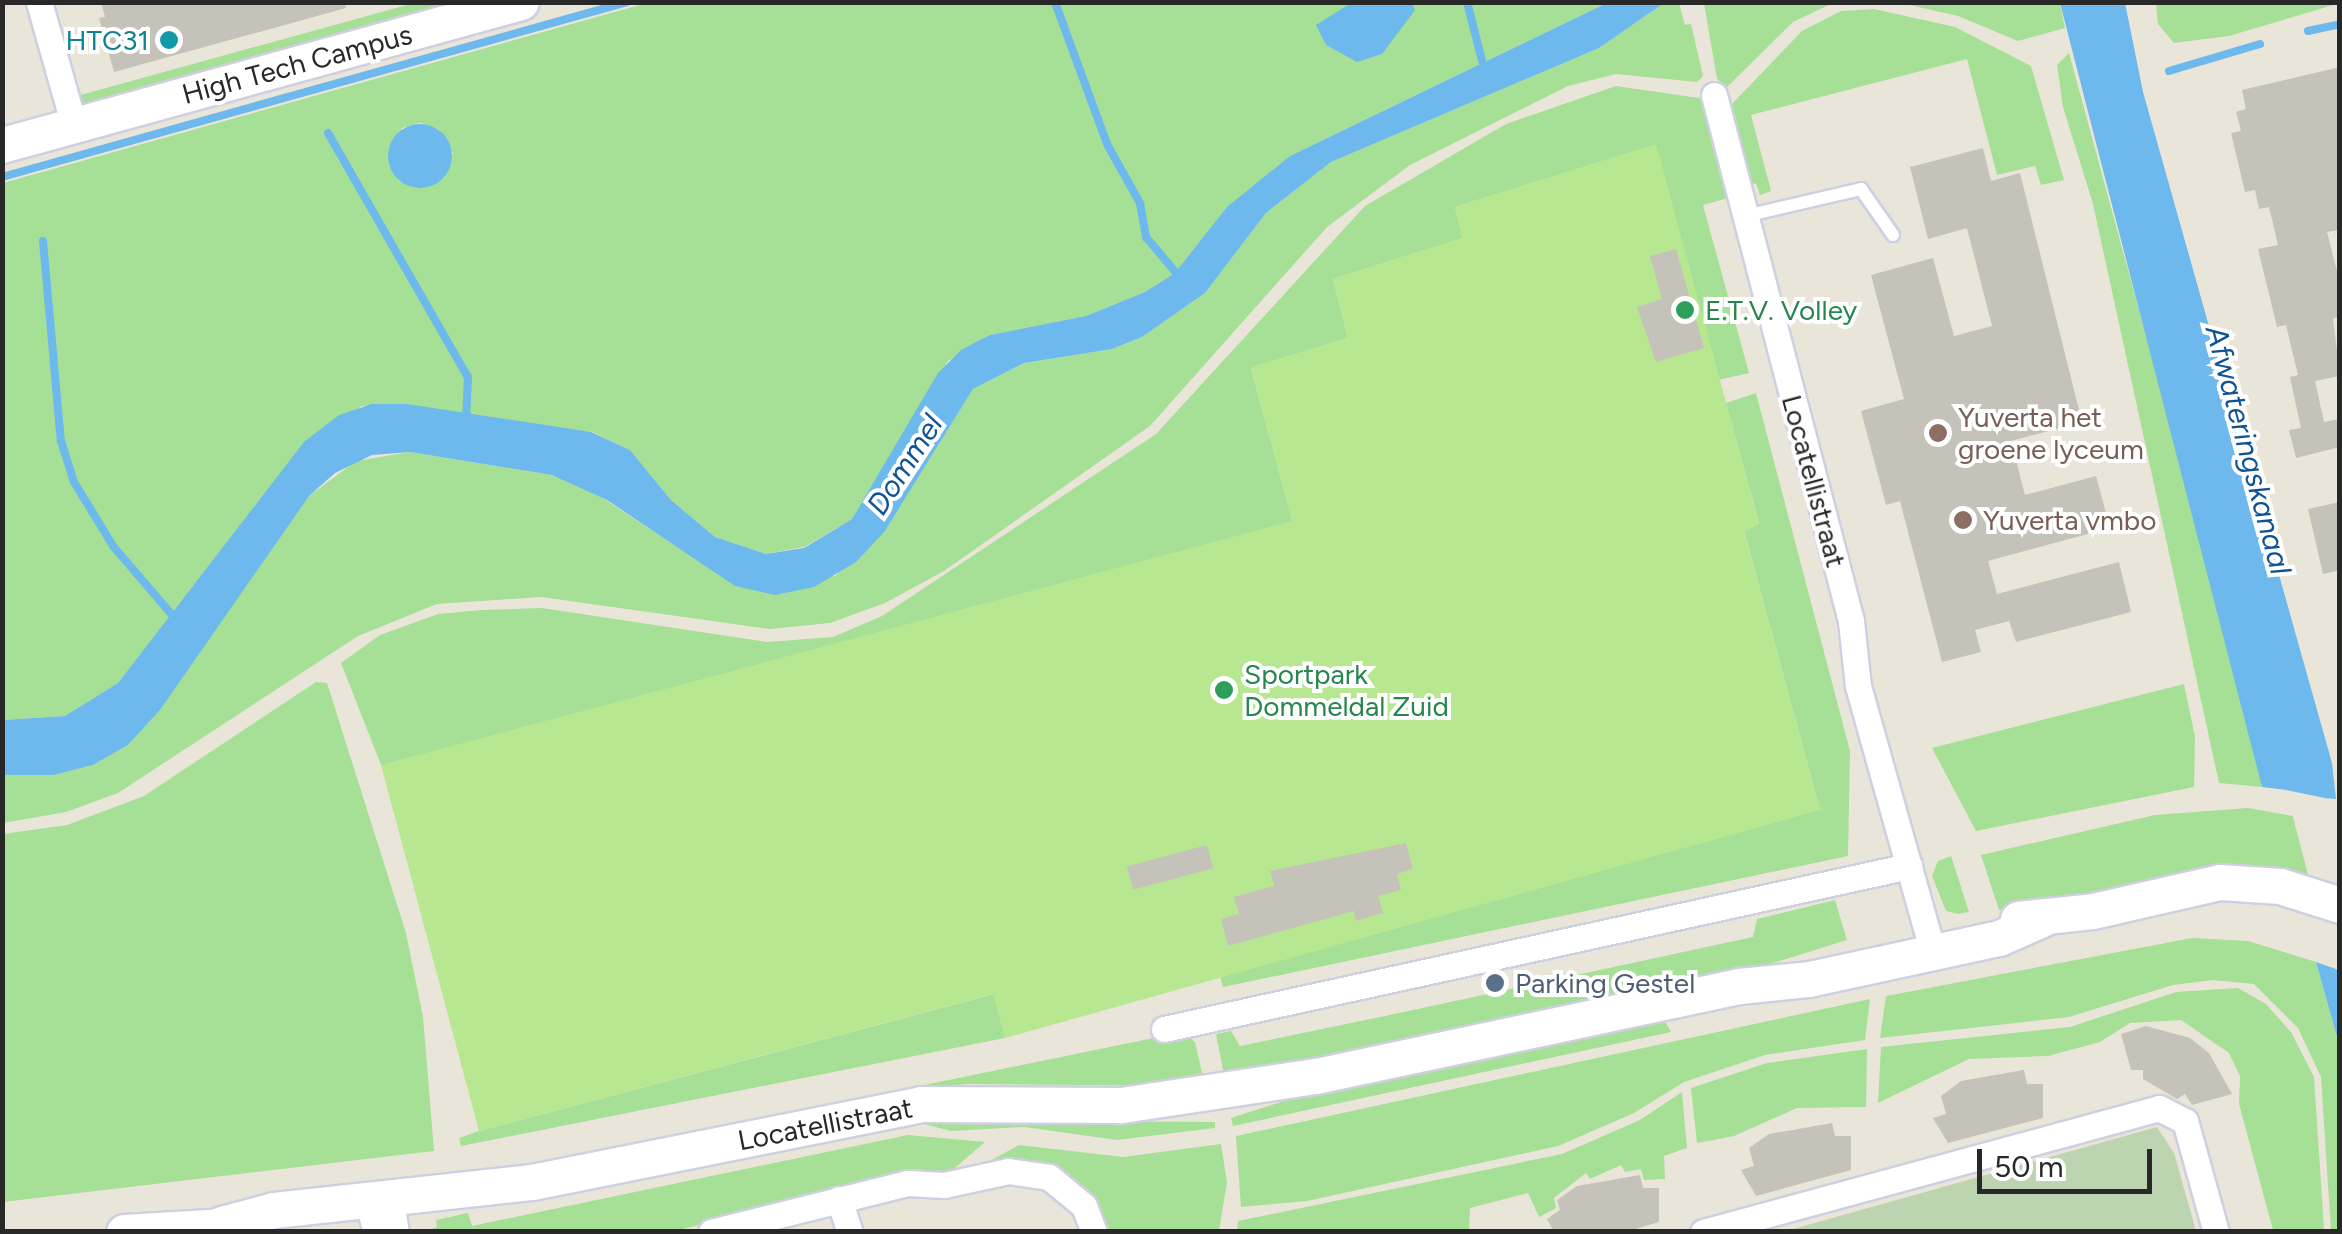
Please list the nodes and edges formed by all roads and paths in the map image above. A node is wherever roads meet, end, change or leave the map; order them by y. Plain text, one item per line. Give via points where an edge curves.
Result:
1 (39, 2) edge
2 (521, 2) edge
3 (1714, 95) dead end
4 (74, 126) junction
5 (2, 145) edge
6 (1758, 213) dead end
7 (1893, 235) dead end
8 (1909, 866) junction
9 (2328, 909) edge
10 (1930, 942) junction
11 (1164, 1028) dead end
12 (839, 1200) junction
13 (383, 1216) edge
14 (124, 1232) edge
15 (711, 1232) edge
16 (850, 1232) edge
17 (1094, 1232) edge
18 (1703, 1232) edge
19 (2216, 1232) edge

1 - 4 street
2 - 4 main road, High Tech Campus
3 - 8 street, Locatellistraat via 1851,621 1858,686
4 - 5 main road, High Tech Campus
6 - 7 lane via 1861,189
8 - 10 street, Locatellistraat
8 - 11 street
9 - 10 main road, Locatellistraat via 2172,895 2042,919 1999,938
10 - 13 main road, Locatellistraat via 1809,979 1740,986 1316,1076 1121,1104 921,1104
12 - 15 street
12 - 16 street
12 - 17 street via 907,1183 944,1185 1030,1171 1084,1206
13 - 14 main road, Locatellistraat
18 - 19 street via 2160,1108 2185,1122

